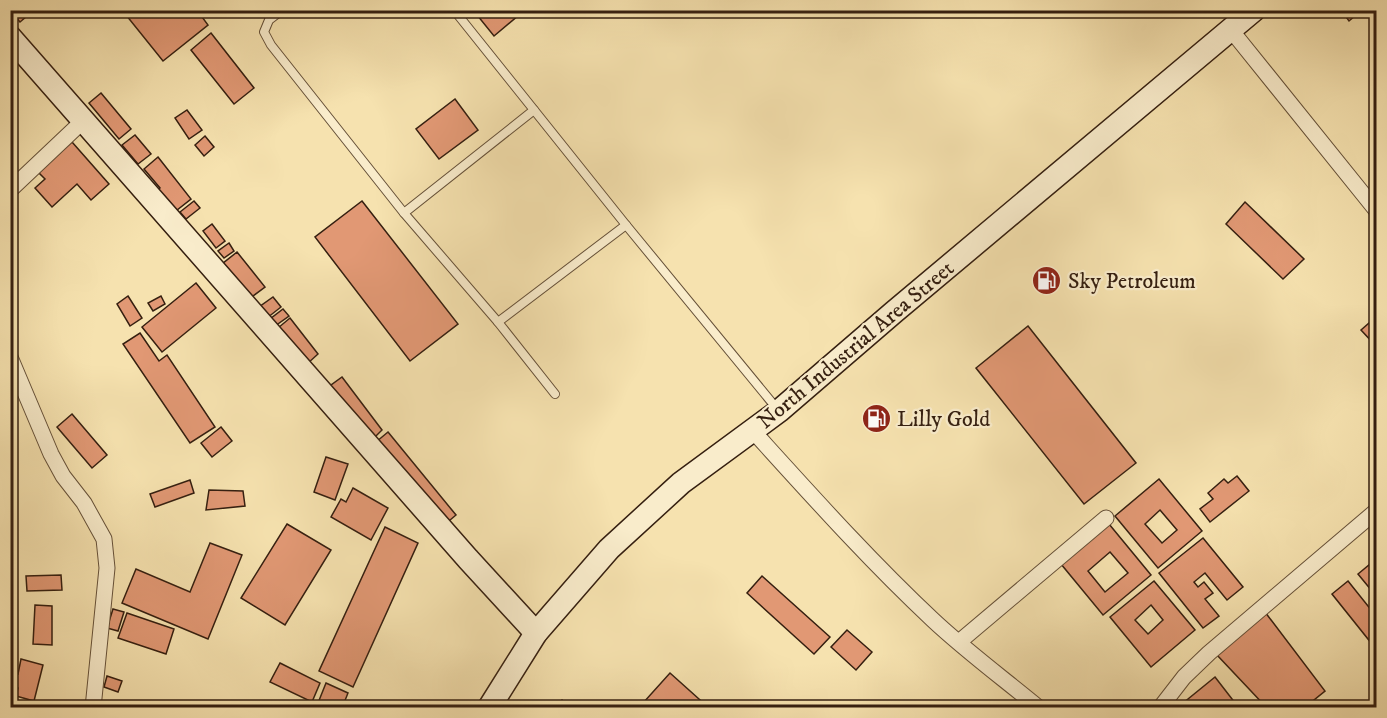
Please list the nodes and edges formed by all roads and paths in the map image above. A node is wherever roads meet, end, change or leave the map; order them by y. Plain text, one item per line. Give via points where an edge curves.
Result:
1 (282, 10) edge
2 (454, 10) edge
3 (1254, 10) edge
4 (1231, 30) junction
5 (10, 37) edge
6 (534, 110) junction
7 (84, 120) junction
8 (10, 190) edge
9 (1377, 210) edge
10 (404, 213) junction
11 (626, 225) junction
12 (498, 322) junction
13 (10, 357) edge
14 (555, 394) dead end
15 (779, 411) junction
16 (752, 430) junction
17 (1377, 511) edge
18 (1106, 518) dead end
19 (536, 633) junction
20 (959, 642) junction
21 (93, 708) edge
22 (489, 708) edge
23 (1039, 708) edge
24 (1160, 708) edge

1 - 10 lane via 269,20 264,32 271,45
2 - 6 lane
3 - 4 main road, North Industrial Area Street
4 - 9 street
4 - 15 main road, North Industrial Area Street
5 - 7 main road
6 - 10 lane
6 - 11 lane
7 - 8 street
7 - 19 main road
10 - 12 lane
11 - 12 lane
11 - 15 lane
12 - 14 lane
13 - 21 street via 51,454 104,539 107,568
15 - 16 main road, North Industrial Area Street
16 - 19 main road, North Industrial Area Street via 681,483 609,549
16 - 20 street via 896,585
17 - 24 street via 1209,653
18 - 20 street
19 - 22 main road, North Industrial Area Street
20 - 23 street

